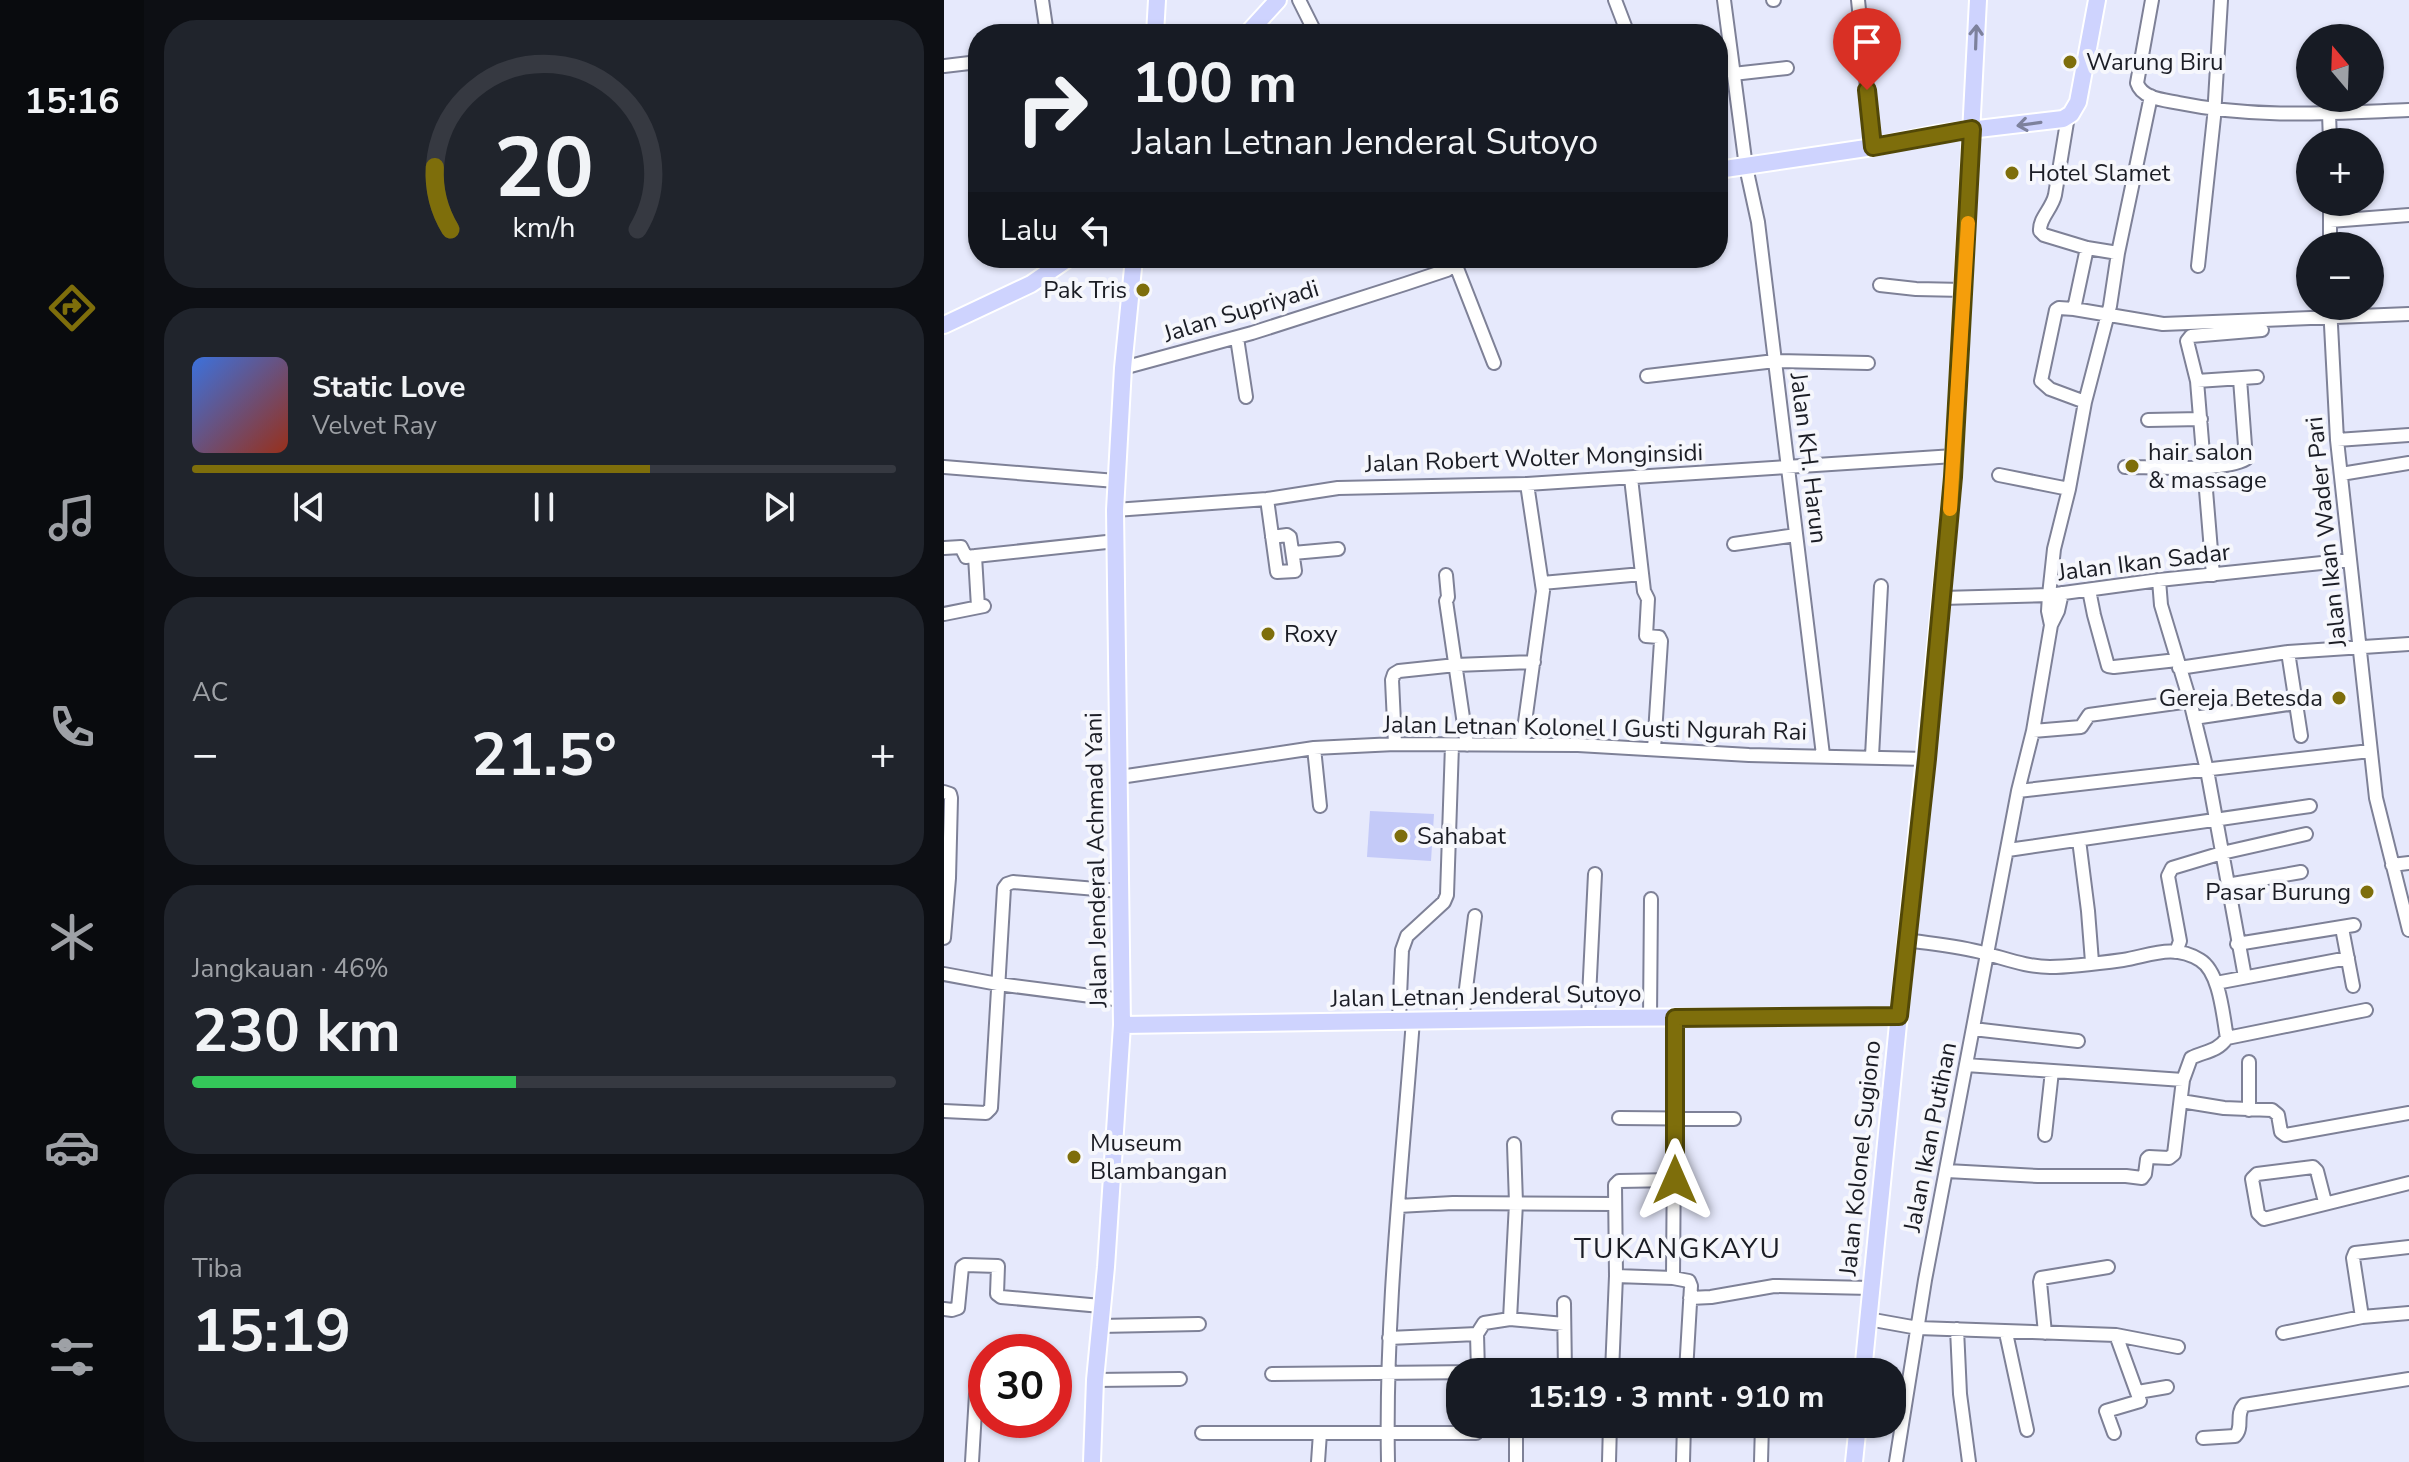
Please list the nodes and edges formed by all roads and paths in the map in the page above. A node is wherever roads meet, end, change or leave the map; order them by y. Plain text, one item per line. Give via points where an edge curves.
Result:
1 (1042, 0) edge
2 (1157, 0) edge
3 (1278, 0) edge
4 (1299, 0) edge
5 (1615, 0) edge
6 (1724, 0) edge
7 (1858, 0) edge
8 (1978, 0) edge
9 (2097, 0) edge
10 (2152, 0) edge
11 (2221, 0) edge
12 (1046, 24) edge
13 (1156, 24) edge
14 (1256, 24) edge
15 (1311, 24) edge
16 (1624, 24) edge
17 (1727, 24) edge
18 (1728, 33) edge
19 (968, 63) edge
20 (944, 66) edge
21 (1787, 68) dead end
22 (1733, 74) junction
23 (2151, 96) junction
24 (2214, 110) junction
25 (2409, 110) edge
26 (2329, 113) junction
27 (2068, 116) junction
28 (2330, 128) edge
29 (1972, 129) junction
30 (1873, 147) junction
31 (1746, 167) junction
32 (1728, 169) edge
33 (2409, 215) edge
34 (2330, 216) edge
35 (2330, 221) junction
36 (2330, 232) edge
37 (2087, 248) junction
38 (2118, 253) junction
39 (2198, 266) dead end
40 (1054, 268) edge
41 (1133, 268) edge
42 (1449, 268) edge
43 (1457, 268) edge
44 (1880, 285) dead end
45 (1964, 290) junction
46 (2074, 309) junction
47 (2296, 313) edge
48 (2384, 313) edge
49 (2409, 314) edge
50 (2108, 315) junction
51 (2330, 320) edge
52 (944, 325) edge
53 (2262, 330) dead end
54 (1237, 338) junction
55 (1775, 361) junction
56 (1494, 363) dead end
57 (1868, 363) dead end
58 (1123, 368) junction
59 (1647, 376) dead end
60 (2257, 377) dead end
61 (2240, 379) junction
62 (2197, 381) junction
63 (1246, 397) dead end
64 (2085, 402) junction
65 (2201, 419) junction
66 (2148, 420) dead end
67 (2409, 435) edge
68 (2337, 440) junction
69 (1954, 456) junction
70 (2409, 463) edge
71 (2204, 466) junction
72 (944, 467) edge
73 (2125, 467) dead end
74 (1788, 468) junction
75 (2341, 474) junction
76 (1999, 475) dead end
77 (1631, 478) junction
78 (1116, 481) junction
79 (1527, 484) junction
80 (2069, 489) junction
81 (1267, 499) junction
82 (1115, 510) junction
83 (1796, 535) junction
84 (1272, 537) junction
85 (1116, 541) junction
86 (1734, 544) dead end
87 (944, 548) edge
88 (1338, 549) dead end
89 (1293, 553) junction
90 (975, 556) junction
91 (2350, 560) junction
92 (1642, 574) junction
93 (1446, 575) dead end
94 (2213, 575) junction
95 (2159, 580) junction
96 (1542, 583) junction
97 (1881, 586) dead end
98 (2089, 590) junction
99 (2055, 594) junction
100 (1942, 598) junction
101 (944, 614) edge
102 (2409, 644) edge
103 (2359, 647) junction
104 (2288, 652) junction
105 (1534, 662) junction
106 (2178, 664) junction
107 (1456, 665) junction
108 (2190, 701) junction
109 (2295, 703) junction
110 (2194, 718) junction
111 (2033, 731) junction
112 (2301, 736) dead end
113 (1395, 744) junction
114 (1522, 744) junction
115 (1452, 745) junction
116 (1467, 745) junction
117 (1314, 748) junction
118 (1654, 749) junction
119 (2370, 751) junction
120 (1823, 755) junction
121 (1872, 756) junction
122 (1927, 759) junction
123 (2207, 770) junction
124 (1120, 777) junction
125 (2018, 791) junction
126 (944, 792) edge
127 (1320, 806) dead end
128 (2310, 806) dead end
129 (2215, 819) junction
130 (2306, 834) dead end
131 (2079, 840) junction
132 (2008, 850) junction
133 (2222, 853) junction
134 (2409, 863) edge
135 (2392, 865) junction
136 (2301, 872) dead end
137 (1595, 874) dead end
138 (2227, 885) junction
139 (1120, 891) junction
140 (1651, 899) dead end
141 (1475, 916) dead end
142 (2409, 930) edge
143 (944, 938) edge
144 (1906, 940) junction
145 (2237, 944) junction
146 (2176, 952) junction
147 (1987, 954) junction
148 (2348, 958) junction
149 (2092, 962) junction
150 (944, 974) edge
151 (2245, 977) junction
152 (2216, 983) junction
153 (998, 984) junction
154 (2353, 986) dead end
155 (1122, 1000) junction
156 (2366, 1010) dead end
157 (1899, 1016) junction
158 (1588, 1018) junction
159 (1650, 1018) junction
160 (1675, 1018) junction
161 (1406, 1020) junction
162 (1462, 1021) junction
163 (1122, 1025) junction
164 (1973, 1029) junction
165 (2227, 1038) junction
166 (2078, 1041) dead end
167 (2249, 1062) dead end
168 (1966, 1065) junction
169 (2052, 1071) junction
170 (2183, 1080) junction
171 (2181, 1101) junction
172 (2249, 1110) junction
173 (944, 1111) edge
174 (2409, 1113) edge
175 (1619, 1118) dead end
176 (1675, 1118) junction
177 (1734, 1119) dead end
178 (2045, 1135) dead end
179 (1514, 1144) dead end
180 (1947, 1171) junction
181 (1675, 1180) junction
182 (2409, 1183) edge
183 (2325, 1202) junction
184 (1516, 1203) junction
185 (1615, 1204) junction
186 (1398, 1206) junction
187 (2409, 1247) edge
188 (2108, 1267) dead end
189 (1616, 1276) junction
190 (1673, 1278) junction
191 (1871, 1288) junction
192 (1690, 1298) junction
193 (1564, 1303) dead end
194 (1101, 1306) junction
195 (944, 1309) edge
196 (2409, 1313) edge
197 (2362, 1317) junction
198 (1510, 1319) junction
199 (1868, 1319) junction
200 (1199, 1324) dead end
201 (1564, 1324) junction
202 (1100, 1326) junction
203 (1918, 1328) junction
204 (1957, 1329) junction
205 (2006, 1333) junction
206 (2045, 1333) junction
207 (2283, 1333) dead end
208 (1477, 1334) junction
209 (2116, 1335) junction
210 (1389, 1338) junction
211 (2178, 1347) dead end
212 (1478, 1358) edge
213 (1565, 1358) edge
214 (1613, 1358) edge
215 (1687, 1358) edge
216 (1864, 1358) edge
217 (1388, 1372) junction
218 (1446, 1372) edge
219 (1272, 1374) dead end
220 (1180, 1379) dead end
221 (2409, 1379) edge
222 (1095, 1380) junction
223 (2167, 1387) dead end
224 (2138, 1392) junction
225 (2027, 1430) dead end
226 (1202, 1433) dead end
227 (1320, 1433) junction
228 (1446, 1433) edge
229 (2114, 1433) dead end
230 (1387, 1434) junction
231 (973, 1438) edge
232 (1516, 1438) edge
233 (1610, 1438) edge
234 (1684, 1438) edge
235 (1762, 1438) edge
236 (1857, 1438) edge
237 (2203, 1438) dead end
238 (972, 1462) edge
239 (1092, 1462) edge
240 (1318, 1462) edge
241 (1388, 1462) edge
242 (1516, 1462) edge
243 (1609, 1462) edge
244 (1683, 1462) edge
245 (1761, 1462) edge
246 (1854, 1462) edge
247 (1896, 1462) edge
248 (1969, 1462) edge

1 - 12 street
2 - 13 main road
3 - 14 main road
4 - 15 street
5 - 16 street
6 - 17 street, Jalan KH. Harun
7 - 30 street
29 -> 8 main road, Jalan Kolonel Sugiono
9 - 27 main road via 2078,102
10 - 23 street via 2137,83
11 - 24 street
18 - 22 street, Jalan KH. Harun
19 - 20 street
21 - 22 street
22 - 31 street, Jalan KH. Harun
23 - 24 street
23 - 38 street, Jalan Ikan Putihan
24 - 26 street
24 - 39 street
25 - 26 street
26 - 28 street
27 -> 29 main road
27 - 37 street via 2055,195 2039,229
29 - 30 main road
29 - 45 main road, Jalan Kolonel Sugiono
30 - 31 main road
31 - 32 main road
31 - 55 street, Jalan KH. Harun
33 - 35 street
34 - 35 street
35 - 36 street
37 - 38 street
37 - 46 street
38 - 50 street, Jalan Ikan Putihan
40 - 52 main road
41 - 58 main road, Jalan Jenderal Achmad Yani
42 - 54 street, Jalan Supriyadi
43 - 56 street
44 - 45 street
45 - 69 main road, Jalan Kolonel Sugiono
46 - 50 street
46 - 64 street via 2056,310 2041,381
47 - 50 street via 2154,323
48 - 49 street
50 - 64 street, Jalan Ikan Putihan
51 - 68 street, Jalan Ikan Wader Pari
53 - 62 street via 2189,337
54 - 58 street, Jalan Supriyadi
54 - 63 street
55 - 57 street
55 - 59 street
55 - 74 street, Jalan KH. Harun
58 - 78 main road, Jalan Jenderal Achmad Yani
60 - 61 street
61 - 62 street
61 - 71 street via 2246,459
62 - 65 street
64 - 80 street, Jalan Ikan Putihan
65 - 66 street
65 - 71 street
67 - 68 street
68 - 75 street, Jalan Ikan Wader Pari
69 - 74 street, Jalan Robert Wolter Monginsidi
69 - 100 main road, Jalan Kolonel Sugiono
70 - 75 street
71 - 73 street
71 - 94 street
72 - 78 street
74 - 77 street, Jalan Robert Wolter Monginsidi
74 - 83 street, Jalan KH. Harun
75 - 91 street, Jalan Ikan Wader Pari
76 - 80 street
77 - 79 street, Jalan Robert Wolter Monginsidi
77 - 92 street
78 - 82 main road, Jalan Jenderal Achmad Yani
79 - 81 street, Jalan Robert Wolter Monginsidi via 1338,488
79 - 96 street
80 - 99 street, Jalan Ikan Putihan via 2054,549
81 - 82 street, Jalan Robert Wolter Monginsidi
81 - 84 street
82 - 85 main road, Jalan Jenderal Achmad Yani
83 - 86 street
83 - 120 street, Jalan KH. Harun
84 - 89 street via 1287,535
84 - 89 street via 1277,572 1295,571
85 - 90 street
85 - 124 main road, Jalan Jenderal Achmad Yani
87 - 90 street via 961,547 964,556
88 - 89 street
90 - 101 street via 981,606
91 - 94 street, Jalan Ikan Sadar
91 - 103 street, Jalan Ikan Wader Pari
92 - 96 street
92 - 118 street via 1648,599 1646,636 1661,641
93 - 107 street
94 - 95 street, Jalan Ikan Sadar
95 - 98 street, Jalan Ikan Sadar
95 - 106 street
96 - 105 street
97 - 121 street
98 - 99 street, Jalan Ikan Sadar
98 - 106 street via 2108,666
99 - 100 street, Jalan Ikan Sadar
99 - 111 street, Jalan Ikan Putihan via 2048,611 2051,625
100 - 122 main road, Jalan Kolonel Sugiono
102 - 103 street
103 - 104 street
103 - 119 street, Jalan Ikan Wader Pari
104 - 106 street
104 - 109 street
105 - 107 street
105 - 114 street
106 - 108 street
107 - 113 street via 1394,674
107 - 116 street
108 - 110 street
108 - 111 street via 2089,715 2081,727
109 - 110 street
109 - 112 street
110 - 123 street
111 - 125 street, Jalan Ikan Putihan
113 - 115 street, Jalan Letnan Kolonel I Gusti Ngurah Rai
113 - 117 street, Jalan Letnan Kolonel I Gusti Ngurah Rai
114 - 116 street, Jalan Letnan Kolonel I Gusti Ngurah Rai
114 - 118 street, Jalan Letnan Kolonel I Gusti Ngurah Rai
115 - 116 street, Jalan Letnan Kolonel I Gusti Ngurah Rai
115 - 161 street via 1447,895 1407,936 1402,950
117 - 124 street, Jalan Letnan Kolonel I Gusti Ngurah Rai
117 - 127 street
118 - 120 street, Jalan Letnan Kolonel I Gusti Ngurah Rai
119 - 123 street
119 - 135 street, Jalan Ikan Wader Pari
120 - 121 street, Jalan Letnan Kolonel I Gusti Ngurah Rai
121 - 122 street, Jalan Letnan Kolonel I Gusti Ngurah Rai
122 - 144 main road, Jalan Kolonel Sugiono
123 - 125 street
123 - 129 street
124 - 139 main road, Jalan Jenderal Achmad Yani
125 - 132 street, Jalan Ikan Putihan
126 - 143 street via 951,798
128 - 129 street
129 - 131 street
129 - 133 street
130 - 133 street
131 - 132 street
131 - 149 street
132 - 147 street, Jalan Ikan Putihan
133 - 138 street
133 - 146 street via 2169,872 2180,941
134 - 135 street
135 - 142 street, Jalan Ikan Wader Pari
136 - 138 street
137 - 158 street
138 - 145 street
139 - 153 street via 1007,884
139 - 155 main road, Jalan Jenderal Achmad Yani
140 - 159 street
141 - 162 street
144 - 147 street
144 - 157 main road, Jalan Kolonel Sugiono
145 - 148 street via 2348,926
145 - 151 street
146 - 149 street
146 - 152 street via 2200,960
147 - 149 street via 2051,967
147 - 164 street, Jalan Ikan Putihan
148 - 151 street
148 - 154 street
150 - 153 street
151 - 152 street
152 - 165 street
153 - 155 street
153 - 173 street via 991,1108 986,1113
155 - 163 main road, Jalan Jenderal Achmad Yani
156 - 165 street
157 - 160 main road, Jalan Letnan Jenderal Sutoyo
157 - 191 main road, Jalan Kolonel Sugiono
158 - 159 main road, Jalan Letnan Jenderal Sutoyo
158 - 162 main road, Jalan Letnan Jenderal Sutoyo
159 - 160 main road, Jalan Letnan Jenderal Sutoyo
160 - 176 street
161 - 162 main road, Jalan Letnan Jenderal Sutoyo
161 - 163 main road, Jalan Letnan Jenderal Sutoyo
161 - 186 street
163 - 194 main road, Jalan Jenderal Achmad Yani
164 - 166 street
164 - 168 street, Jalan Ikan Putihan
165 - 170 street via 2222,1046 2191,1058
167 - 172 street
168 - 169 street
168 - 180 street, Jalan Ikan Putihan
169 - 170 street
169 - 178 street
170 - 171 street
171 - 172 street
171 - 180 street via 2174,1154 2149,1157 2142,1178
172 - 174 street via 2276,1112 2285,1135
175 - 176 street
176 - 177 street
176 - 181 street
179 - 184 street
180 - 203 street, Jalan Ikan Putihan
181 - 185 street via 1619,1181
181 - 190 street
182 - 183 street
183 - 183 street via 2313,1167 2252,1179 2262,1218
184 - 185 street
184 - 186 street
184 - 198 street
185 - 189 street
186 - 210 street
187 - 197 street via 2355,1253
188 - 206 street via 2041,1278
189 - 190 street
189 - 214 street
190 - 192 street via 1689,1281
191 - 192 street via 1774,1286
191 - 199 main road, Jalan Kolonel Sugiono
192 - 215 street
193 - 201 street
194 - 195 street via 1001,1297 998,1266 965,1265 958,1308
194 - 202 main road, Jalan Jenderal Achmad Yani
196 - 197 street
197 - 207 street
198 - 201 street
198 - 208 street via 1484,1323
199 - 203 street
199 - 216 main road, Jalan Kolonel Sugiono
200 - 202 street
201 - 213 street
202 - 222 main road, Jalan Jenderal Achmad Yani
203 - 204 street
203 - 247 street, Jalan Ikan Putihan
204 - 205 street
204 - 248 street
205 - 206 street
205 - 225 street
206 - 209 street
208 - 210 street
208 - 212 street
209 - 211 street
209 - 224 street
210 - 217 street
217 - 218 street
217 - 219 street
217 - 230 street
220 - 222 street
221 - 237 street via 2244,1405 2238,1434
222 - 239 main road, Jalan Jenderal Achmad Yani
223 - 224 street
224 - 229 street via 2140,1401 2106,1411
226 - 227 street
227 - 230 street
227 - 240 street
228 - 230 street
230 - 241 street
231 - 238 street
232 - 242 street
233 - 243 street
234 - 244 street
235 - 245 street
236 - 246 main road

